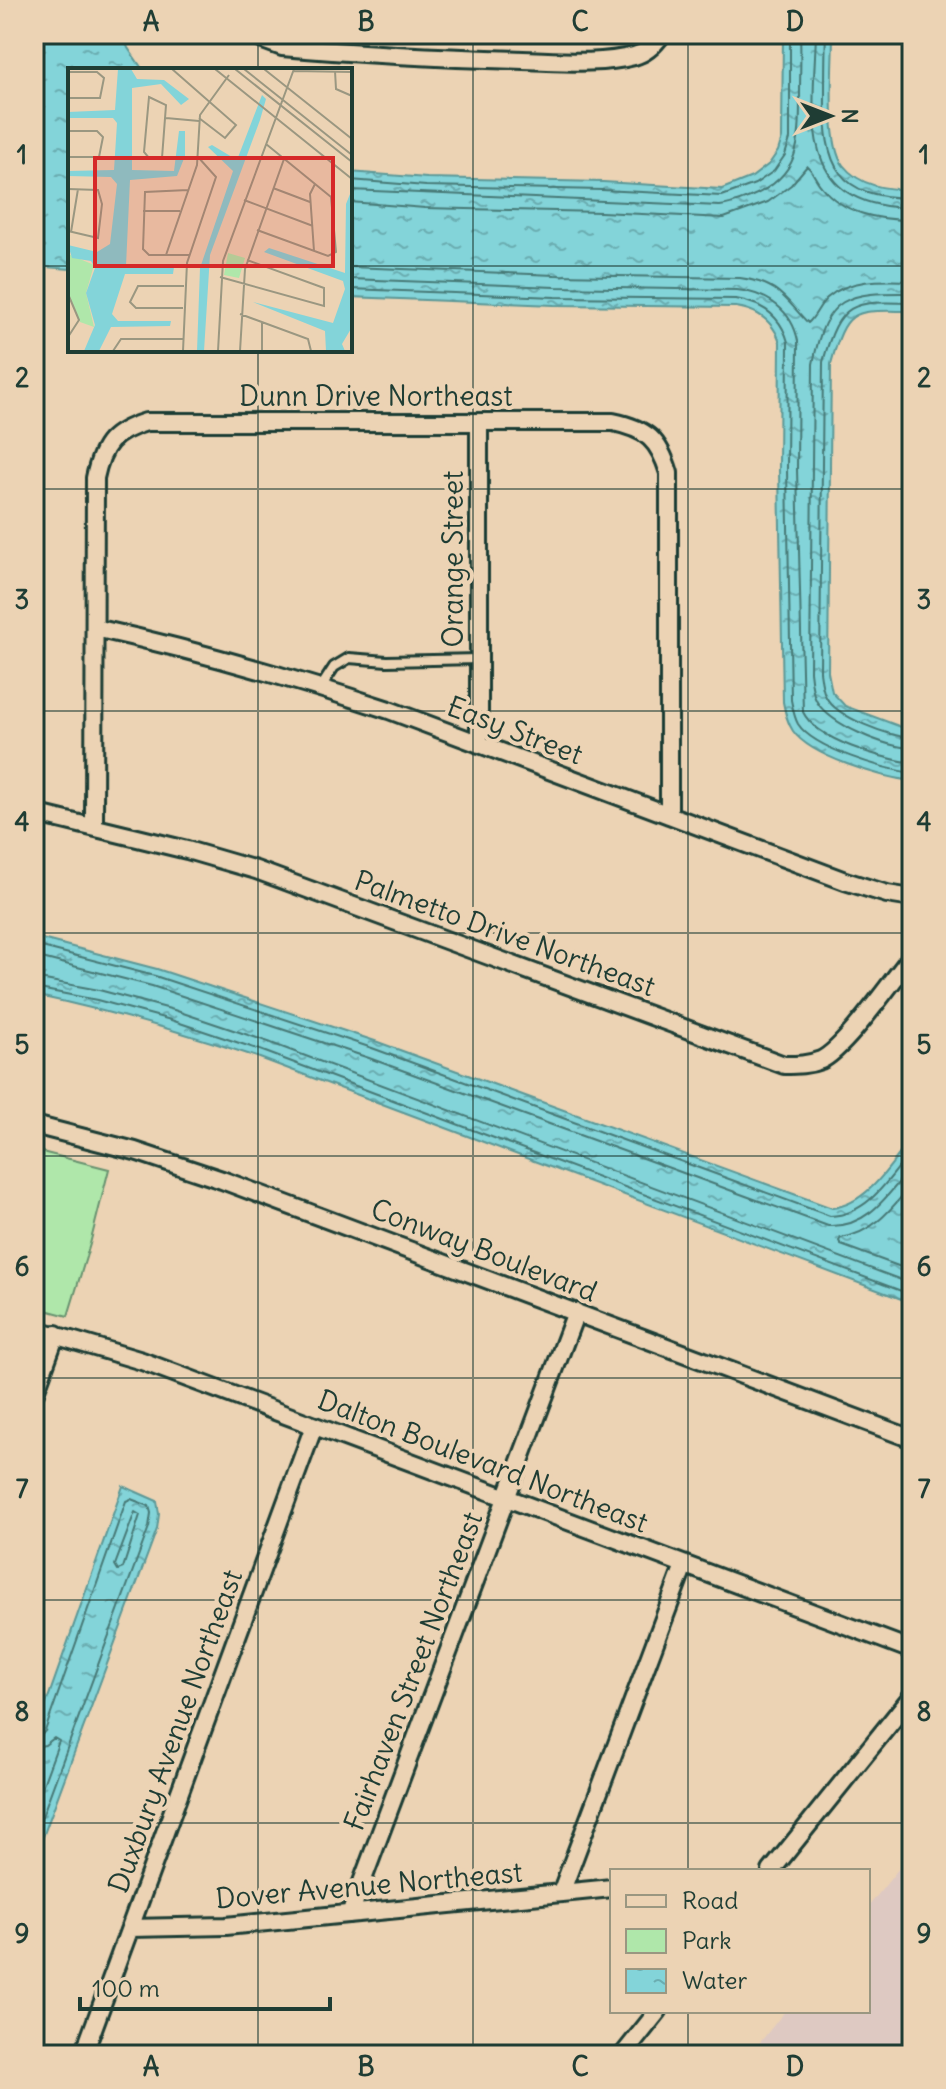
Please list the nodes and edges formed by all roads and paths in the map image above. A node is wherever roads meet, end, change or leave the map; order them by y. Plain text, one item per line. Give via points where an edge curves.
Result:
1 (255, 34) edge
2 (662, 34) edge
3 (479, 422) junction
4 (95, 628) junction
5 (479, 659) junction
6 (321, 687) junction
7 (479, 744) junction
8 (34, 813) edge
9 (669, 815) junction
10 (94, 826) junction
11 (912, 898) edge
12 (912, 956) edge
13 (34, 1125) edge
14 (576, 1312) junction
15 (34, 1329) edge
16 (56, 1334) junction
17 (34, 1395) edge
18 (314, 1426) junction
19 (912, 1439) edge
20 (506, 1498) junction
21 (684, 1565) junction
22 (912, 1650) edge
23 (912, 1696) edge
24 (773, 1869) edge
25 (610, 1888) edge
26 (561, 1893) junction
27 (350, 1914) junction
28 (130, 1928) junction
29 (656, 2013) edge
30 (86, 2055) edge
31 (623, 2055) edge

1 - 2 street via 282,47 542,60 638,55
3 - 4 street, Dunn Drive Northeast via 146,422 126,428 110,440 95,478
3 - 5 street, Orange Street
3 - 9 street, Dunn Drive Northeast via 613,422 633,426 663,453 669,473
4 - 6 street, Easy Street
4 - 10 street, Dunn Drive Northeast
5 - 6 lane via 349,658 334,667
5 - 7 street, Orange Street
6 - 7 street, Easy Street
7 - 9 street, Easy Street
8 - 10 street, Palmetto Drive Northeast
9 - 11 street, Easy Street via 845,881
10 - 12 street, Palmetto Drive Northeast via 324,893 784,1065 814,1062 840,1045
13 - 14 street, Conway Boulevard via 222,1180
14 - 19 street, Conway Boulevard
14 - 20 street, Fairhaven Street Northeast
15 - 16 street, Dalton Boulevard Northeast
16 - 17 street
16 - 18 street, Dalton Boulevard Northeast
18 - 20 street, Dalton Boulevard Northeast
18 - 28 street, Duxbury Avenue Northeast
20 - 21 street, Dalton Boulevard Northeast
20 - 27 street, Fairhaven Street Northeast
21 - 22 street, Dalton Boulevard Northeast
21 - 26 street
23 - 24 street
25 - 26 street, Dover Avenue Northeast
26 - 27 street, Dover Avenue Northeast
27 - 28 street, Dover Avenue Northeast via 226,1926
28 - 30 street, Duxbury Avenue Northeast
29 - 31 street

